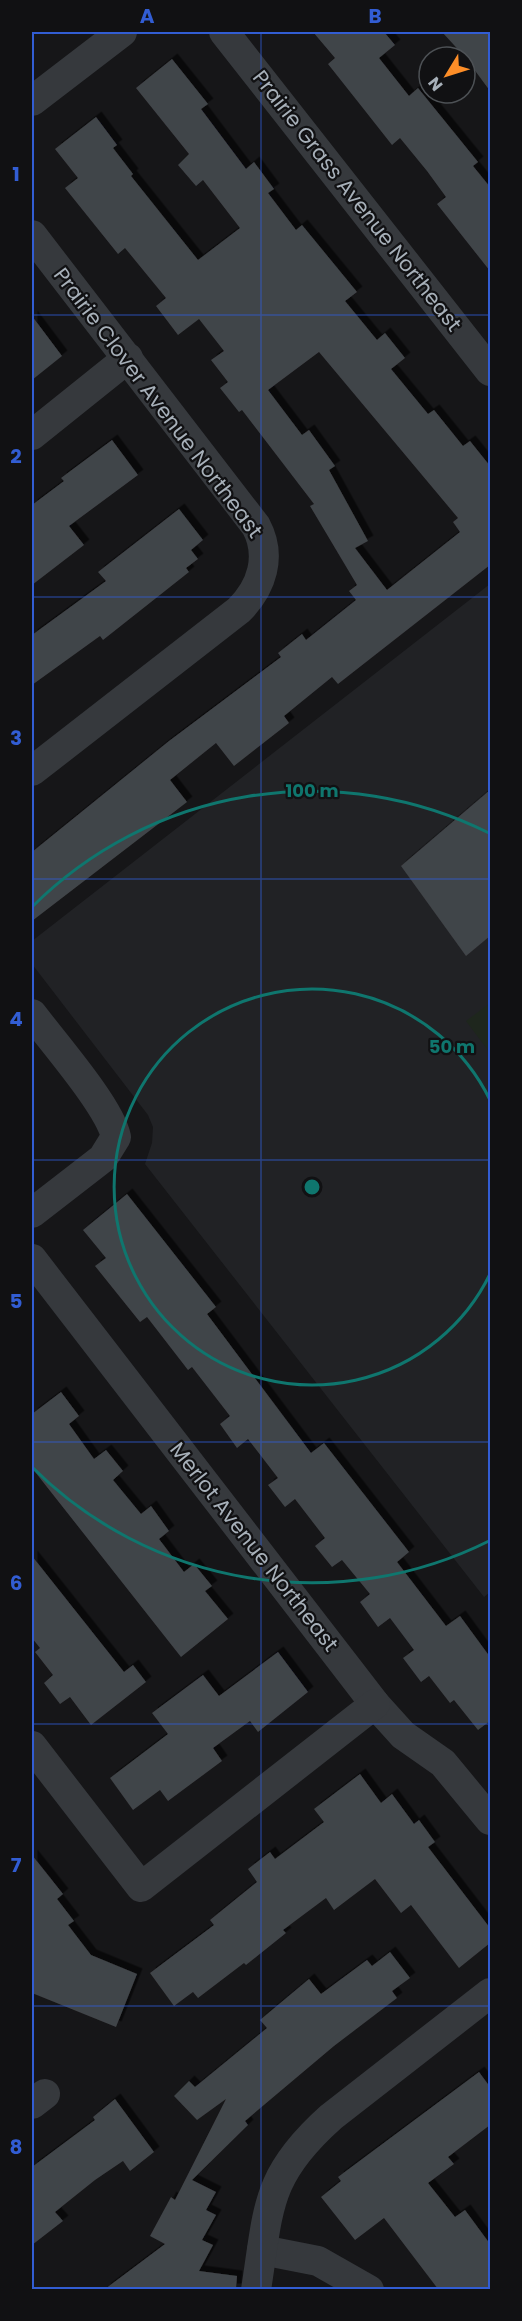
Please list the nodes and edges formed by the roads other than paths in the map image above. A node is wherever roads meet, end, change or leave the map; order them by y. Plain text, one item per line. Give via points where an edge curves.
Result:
1 (122, 32) edge
2 (224, 32) edge
3 (32, 101) edge
4 (32, 235) edge
5 (128, 358) junction
6 (490, 371) edge
7 (32, 435) edge
8 (32, 771) edge
9 (32, 1014) edge
10 (32, 1213) edge
11 (32, 1259) edge
12 (375, 1704) junction
13 (32, 1746) edge
14 (490, 1820) edge
15 (490, 1994) edge
16 (262, 2250) junction
17 (256, 2289) edge
18 (369, 2289) edge

1 - 3 street
2 - 6 street, Prairie Grass Avenue Northeast
4 - 5 street, Prairie Clover Avenue Northeast
5 - 7 street
5 - 8 street, Prairie Clover Avenue Northeast via 256,526 265,548 261,577 251,598 239,610
9 - 10 street via 102,1108 116,1137 102,1158
11 - 12 street, Merlot Avenue Northeast
12 - 13 street via 141,1887
12 - 14 street, Merlot Avenue Northeast via 403,1735 443,1763
15 - 16 street via 306,2139 277,2181 267,2211
16 - 17 street
16 - 18 street via 318,2261

